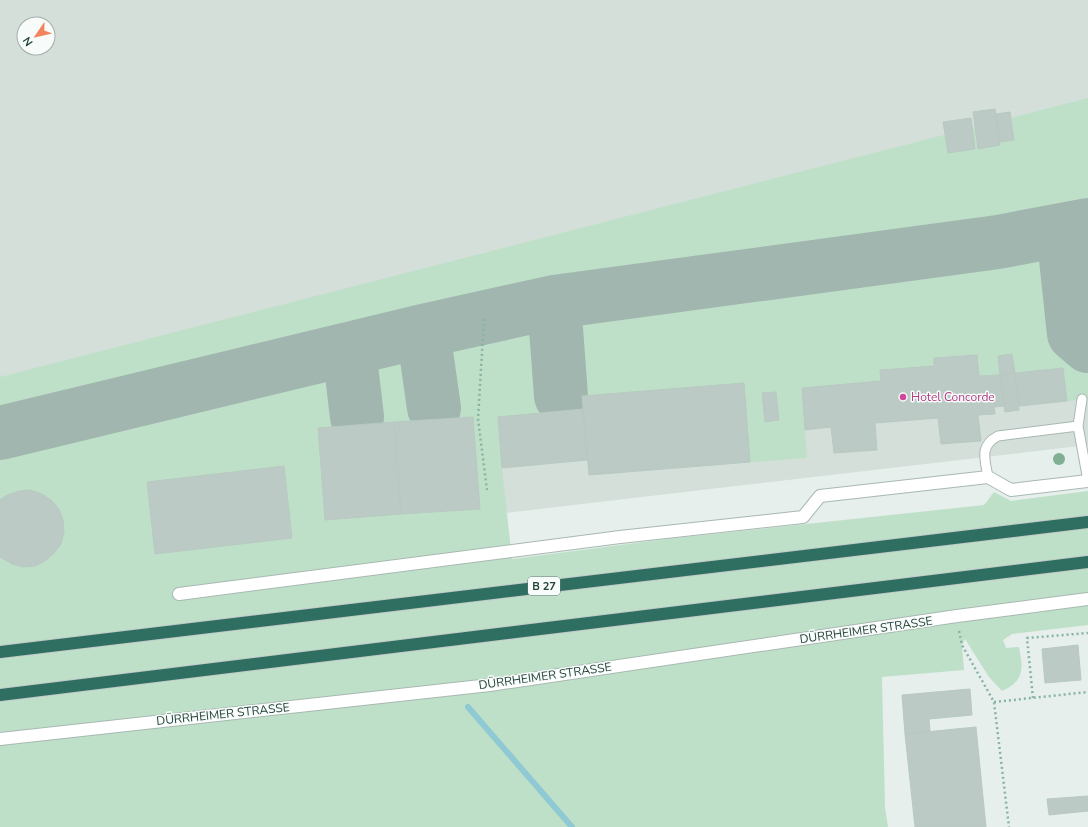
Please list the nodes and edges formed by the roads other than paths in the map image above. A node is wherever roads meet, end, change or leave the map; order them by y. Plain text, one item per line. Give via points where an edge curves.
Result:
1 (1082, 399) dead end
2 (1078, 426) junction
3 (988, 477) junction
4 (1088, 481) edge
5 (1088, 522) edge
6 (1088, 562) edge
7 (178, 594) dead end
8 (1088, 599) edge
9 (0, 652) edge
10 (0, 695) edge
11 (0, 739) edge

1 - 2 lane
2 - 3 lane via 998,436 989,441 984,452
2 - 4 lane
3 - 4 street via 1011,490
3 - 7 street via 820,496 803,517 620,537
5 - 9 highway, B 27
6 - 10 highway
8 - 11 street, DÜRRHEIMER STRASSE via 490,685

